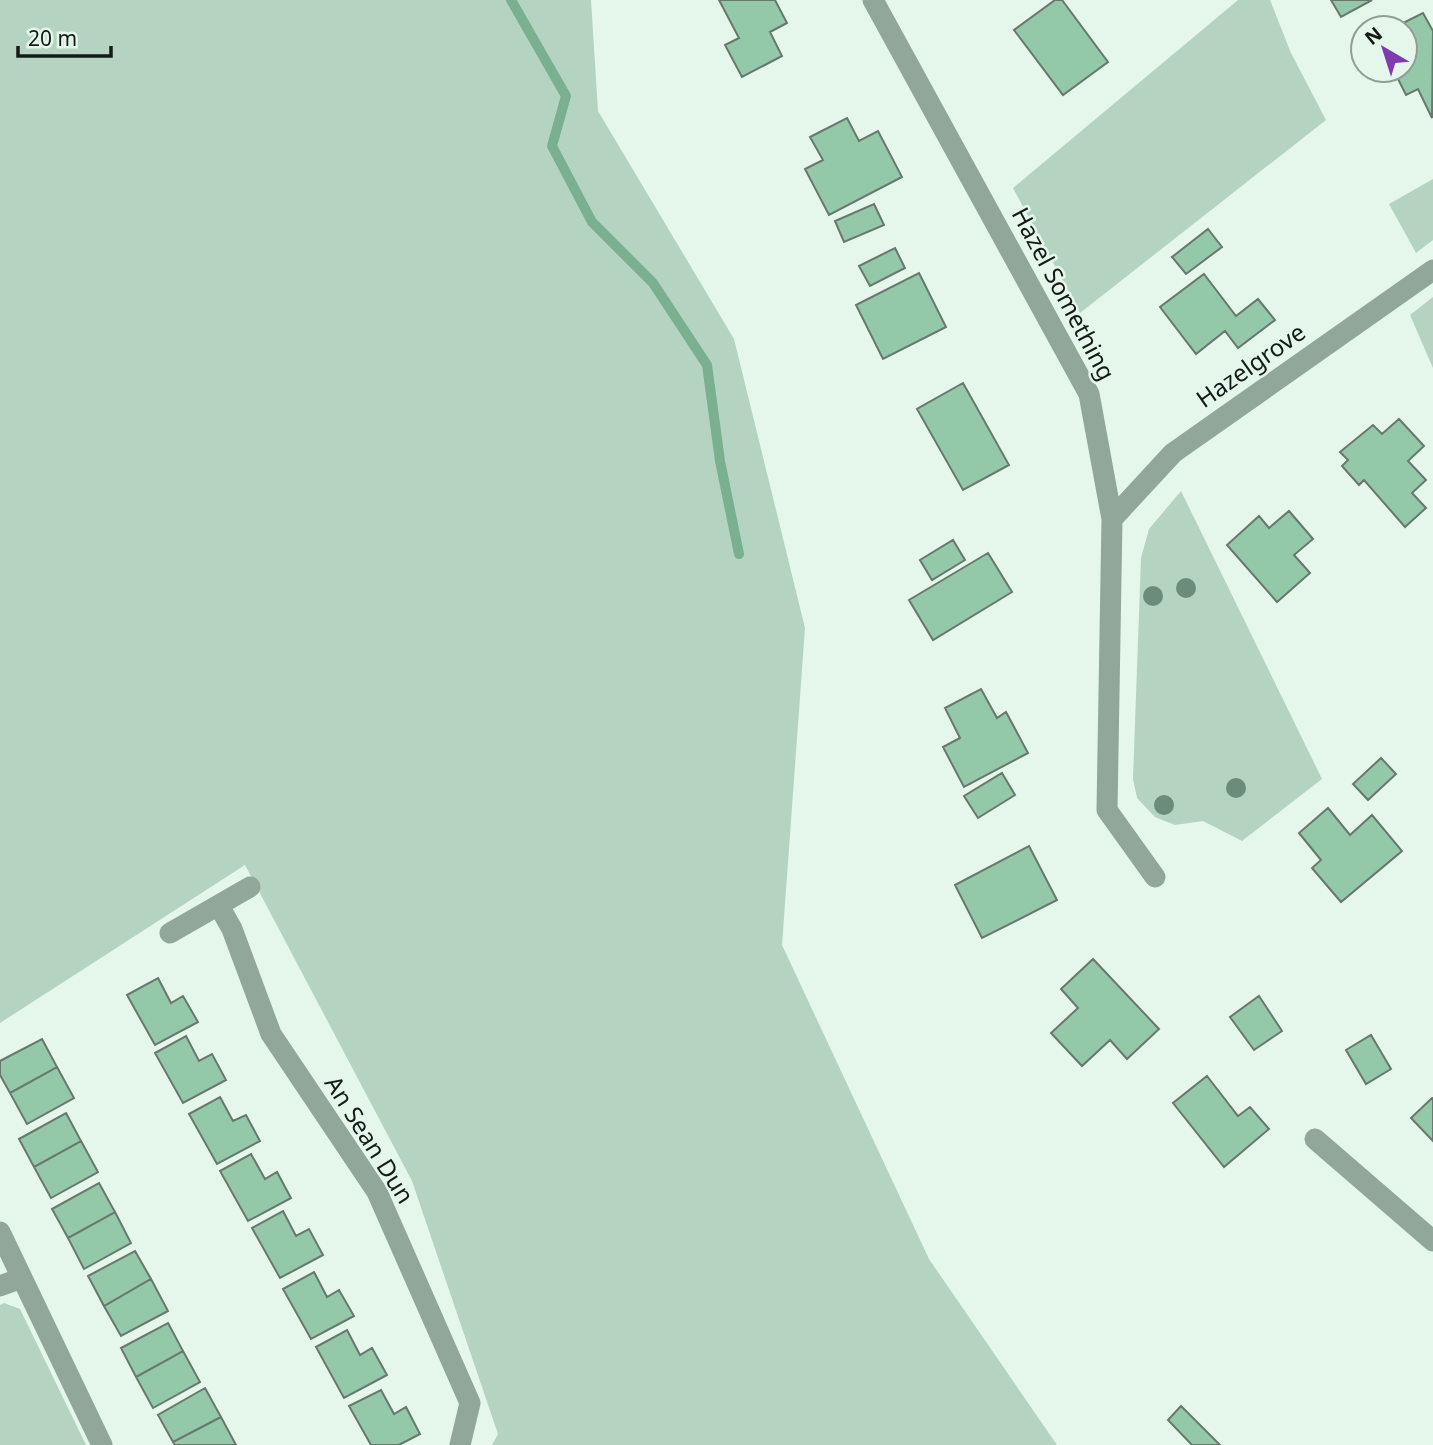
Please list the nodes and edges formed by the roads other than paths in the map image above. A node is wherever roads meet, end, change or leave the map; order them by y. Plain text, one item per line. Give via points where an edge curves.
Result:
1 (873, 0) edge
2 (1433, 270) edge
3 (1112, 519) junction
4 (1155, 877) dead end
5 (250, 887) dead end
6 (219, 906) junction
7 (170, 933) dead end
8 (1315, 1139) dead end
9 (0, 1232) edge
10 (1433, 1241) edge
11 (22, 1278) junction
12 (0, 1286) edge
13 (102, 1445) edge
14 (460, 1445) edge

1 - 3 street, Hazel Something via 1089,394
2 - 3 street, Hazelgrove via 1174,453
3 - 4 street, Hazel Something via 1107,810
5 - 6 street
6 - 7 street
6 - 14 street, An Sean Dun via 271,1034 377,1192 470,1403
8 - 10 street
9 - 11 street
11 - 12 street
11 - 13 street

